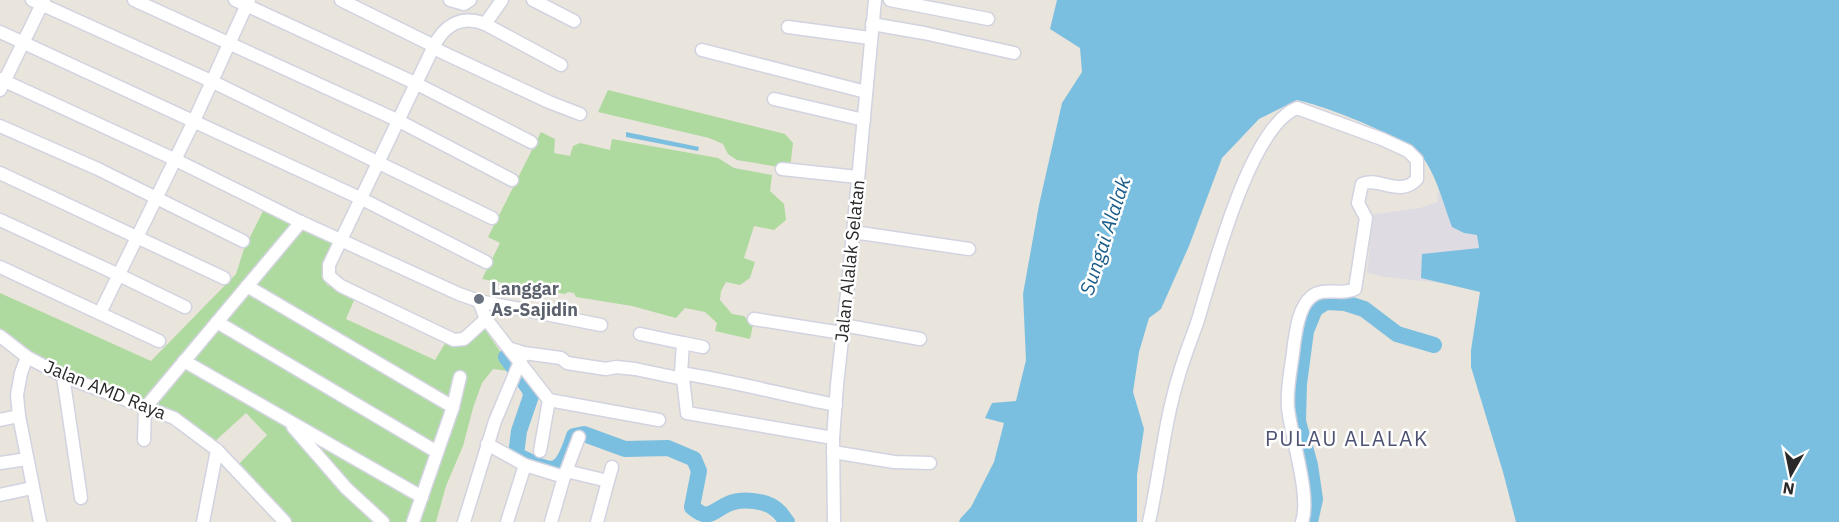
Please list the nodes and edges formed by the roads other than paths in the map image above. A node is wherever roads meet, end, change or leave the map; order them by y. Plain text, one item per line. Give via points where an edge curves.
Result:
1 (134, 0) edge
2 (235, 0) edge
3 (341, 0) edge
4 (450, 0) edge
5 (470, 0) edge
6 (502, 0) edge
7 (533, 0) edge
8 (875, 0) edge
9 (890, 0) edge
10 (39, 2) edge
11 (248, 3) edge
12 (551, 4) edge
13 (987, 19) dead end
14 (574, 21) dead end
15 (485, 24) junction
16 (872, 24) junction
17 (788, 27) dead end
18 (0, 32) edge
19 (870, 38) junction
20 (23, 43) junction
21 (230, 44) junction
22 (434, 47) junction
23 (702, 50) dead end
24 (1014, 53) dead end
25 (561, 65) dead end
26 (211, 81) junction
27 (2, 83) edge
28 (415, 83) junction
29 (866, 92) junction
30 (774, 99) dead end
31 (580, 114) dead end
32 (397, 120) junction
33 (864, 120) junction
34 (193, 123) junction
35 (0, 126) edge
36 (531, 142) dead end
37 (174, 159) junction
38 (378, 161) junction
39 (782, 169) dead end
40 (0, 173) edge
41 (858, 177) junction
42 (512, 180) dead end
43 (155, 197) junction
44 (362, 199) junction
45 (492, 218) dead end
46 (0, 220) edge
47 (301, 222) junction
48 (853, 232) junction
49 (137, 237) junction
50 (342, 240) junction
51 (243, 241) dead end
52 (969, 249) dead end
53 (486, 262) dead end
54 (0, 267) edge
55 (119, 275) junction
56 (224, 278) dead end
57 (248, 286) junction
58 (479, 302) junction
59 (185, 308) dead end
60 (100, 313) junction
61 (486, 319) junction
62 (754, 319) dead end
63 (217, 322) junction
64 (601, 325) dead end
65 (843, 329) junction
66 (640, 333) dead end
67 (0, 336) edge
68 (920, 339) dead end
69 (159, 341) dead end
70 (684, 343) junction
71 (703, 348) dead end
72 (27, 357) junction
73 (184, 361) junction
74 (519, 364) junction
75 (63, 376) junction
76 (682, 376) junction
77 (460, 377) dead end
78 (549, 400) junction
79 (836, 405) junction
80 (453, 407) junction
81 (145, 408) junction
82 (19, 416) junction
83 (0, 420) edge
84 (287, 420) junction
85 (659, 420) dead end
86 (579, 437) dead end
87 (833, 438) junction
88 (144, 440) dead end
89 (488, 444) junction
90 (217, 450) junction
91 (540, 451) dead end
92 (437, 452) junction
93 (833, 452) junction
94 (27, 459) junction
95 (0, 463) edge
96 (930, 463) dead end
97 (525, 465) junction
98 (612, 466) dead end
99 (565, 474) junction
100 (608, 481) junction
101 (32, 488) junction
102 (0, 495) edge
103 (422, 497) junction
104 (81, 498) dead end
105 (40, 522) edge
106 (203, 522) edge
107 (285, 522) edge
108 (383, 522) edge
109 (413, 522) edge
110 (464, 522) edge
111 (507, 522) edge
112 (551, 522) edge
113 (597, 522) edge
114 (834, 522) edge
115 (1149, 522) edge
116 (1302, 522) edge

1 - 21 street
2 - 11 street
3 - 22 street
4 - 5 street via 464,4
6 - 15 street
7 - 12 street
8 - 16 street, Jalan Alalak Selatan
9 - 13 street
10 - 20 street
10 - 26 street
11 - 21 street
11 - 28 street
12 - 14 street
15 - 22 street via 452,23
15 - 25 street
16 - 19 street, Jalan Alalak Selatan
16 - 24 street
17 - 19 street
18 - 20 street
19 - 29 street, Jalan Alalak Selatan
20 - 27 street
20 - 34 street
21 - 26 street
21 - 32 street
22 - 28 street
22 - 31 street
23 - 29 street
26 - 34 street
26 - 38 street
27 - 37 street
28 - 32 street
28 - 36 street
29 - 33 street, Jalan Alalak Selatan
30 - 33 street
32 - 38 street
32 - 42 street
33 - 41 street, Jalan Alalak Selatan
34 - 37 street
34 - 44 street
35 - 43 street
37 - 43 street
37 - 47 street
38 - 44 street
38 - 45 street
39 - 41 street
40 - 49 street
41 - 48 street, Jalan Alalak Selatan
43 - 49 street
43 - 51 street
44 - 50 street
44 - 53 street
46 - 55 street
47 - 50 street
47 - 57 street
48 - 52 street
48 - 65 street, Jalan Alalak Selatan
49 - 55 street
49 - 56 street
50 - 58 street
50 - 61 street via 328,272 341,286 454,340 464,339
54 - 60 street
55 - 59 street
55 - 60 street
57 - 63 street
57 - 80 street
58 - 61 street
58 - 64 street
60 - 69 street
61 - 74 street
62 - 65 street
63 - 73 street
63 - 92 street
65 - 68 street
65 - 79 street, Jalan Alalak Selatan
66 - 70 street
67 - 72 street, Jalan AMD Raya
70 - 71 street
70 - 76 street
72 - 75 street, Jalan AMD Raya
72 - 82 street via 16,395
73 - 81 street
73 - 84 street
74 - 76 street via 554,357 606,369
74 - 78 street
74 - 89 street
75 - 81 street, Jalan AMD Raya
75 - 104 street
76 - 79 street via 725,380
76 - 87 street via 687,413
77 - 80 street
78 - 85 street
78 - 91 street
79 - 87 street, Jalan Alalak Selatan
80 - 92 street
81 - 88 street
81 - 90 street, Jalan AMD Raya via 174,418
82 - 83 street
82 - 94 street
84 - 103 street
84 - 108 street via 346,488
86 - 99 street
87 - 93 street, Jalan Alalak Selatan
89 - 97 street
89 - 110 street
90 - 106 street
90 - 107 street, Jalan AMD Raya
92 - 103 street
93 - 96 street via 894,462
93 - 114 street, Jalan Alalak Selatan
94 - 95 street
94 - 101 street
97 - 99 street
97 - 111 street
98 - 100 street
99 - 100 street
99 - 112 street
100 - 113 street
101 - 102 street
101 - 105 street
103 - 109 street
115 - 116 street via 1178,375 1212,270 1252,163 1274,128 1297,108 1382,139 1408,151 1417,160 1417,179 1412,184 1362,184 1358,203 1365,218 1355,290 1311,296 1296,331 1288,405 1302,481

